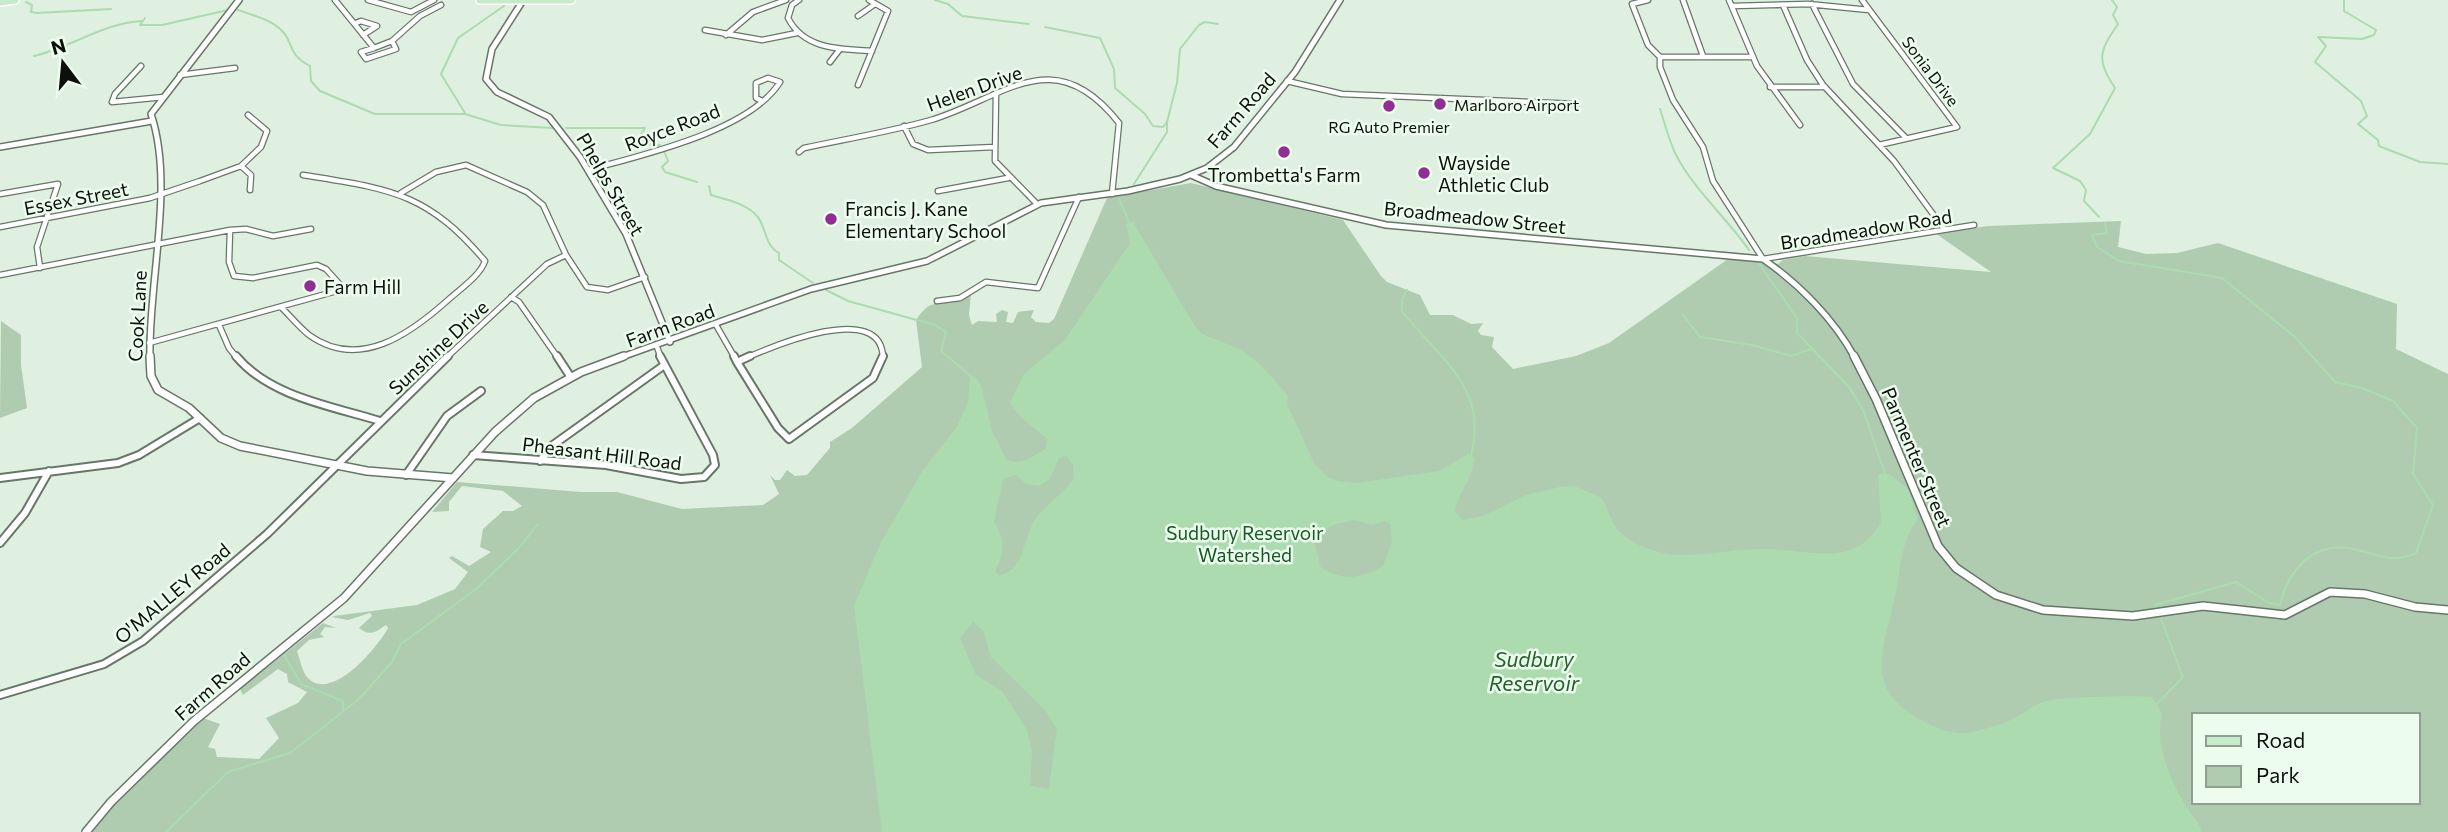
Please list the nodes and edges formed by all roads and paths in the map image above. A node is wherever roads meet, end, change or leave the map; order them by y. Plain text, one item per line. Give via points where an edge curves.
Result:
1 (15, 0) edge
2 (239, 0) edge
3 (335, 0) edge
4 (368, 0) edge
5 (434, 0) edge
6 (480, 0) edge
7 (571, 0) edge
8 (786, 0) edge
9 (798, 0) edge
10 (869, 0) edge
11 (1340, 0) edge
12 (1648, 0) edge
13 (1683, 0) edge
14 (1729, 0) edge
15 (1862, 0) edge
16 (0, 2) edge
17 (427, 2) edge
18 (522, 2) junction
19 (875, 4) junction
20 (1812, 4) junction
21 (441, 5) dead end
22 (1783, 5) junction
23 (1732, 6) junction
24 (1870, 10) junction
25 (411, 12) junction
26 (420, 16) junction
27 (859, 16) dead end
28 (356, 23) junction
29 (705, 30) dead end
30 (797, 33) junction
31 (363, 35) junction
32 (726, 35) junction
33 (393, 41) junction
34 (374, 48) junction
35 (840, 49) junction
36 (872, 51) junction
37 (1703, 56) junction
38 (1660, 57) junction
39 (1752, 57) junction
40 (830, 62) dead end
41 (141, 66) dead end
42 (235, 68) dead end
43 (180, 75) junction
44 (1287, 81) junction
45 (858, 85) dead end
46 (1770, 87) junction
47 (1825, 87) junction
48 (996, 93) junction
49 (164, 97) junction
50 (762, 101) junction
51 (1577, 104) dead end
52 (248, 115) dead end
53 (152, 121) junction
54 (1800, 125) dead end
55 (904, 126) junction
56 (1905, 137) junction
57 (1879, 145) junction
58 (0, 147) edge
59 (995, 147) junction
60 (799, 152) dead end
61 (241, 166) junction
62 (588, 170) junction
63 (303, 175) dead end
64 (1191, 175) junction
65 (1008, 178) junction
66 (250, 190) dead end
67 (938, 191) dead end
68 (401, 193) junction
69 (0, 194) edge
70 (158, 194) junction
71 (1112, 194) junction
72 (1079, 197) junction
73 (1037, 204) junction
74 (45, 218) junction
75 (1974, 225) dead end
76 (0, 227) edge
77 (311, 229) dead end
78 (1944, 229) junction
79 (230, 230) junction
80 (157, 243) junction
81 (566, 255) junction
82 (1763, 259) junction
83 (40, 268) junction
84 (0, 275) edge
85 (645, 277) junction
86 (511, 297) junction
87 (937, 301) dead end
88 (282, 308) junction
89 (219, 325) junction
90 (716, 325) junction
91 (670, 342) junction
92 (149, 343) junction
93 (657, 347) junction
94 (737, 362) junction
95 (663, 366) junction
96 (570, 376) junction
97 (481, 391) dead end
98 (200, 418) junction
99 (380, 421) junction
100 (472, 455) junction
101 (540, 460) junction
102 (334, 465) junction
103 (49, 471) junction
104 (406, 475) junction
105 (0, 478) edge
106 (453, 478) junction
107 (0, 543) edge
108 (2448, 610) edge
109 (0, 695) edge
110 (86, 832) edge

1 - 16 main road
2 - 43 street
3 - 28 street
4 - 25 street
5 - 17 street
6 - 18 main road
7 - 18 main road
8 - 32 street via 753,12
9 - 30 street via 788,18
10 - 19 street
11 - 44 street, Farm Road
12 - 38 street via 1633,2 1648,45
13 - 37 street
14 - 23 street
15 - 24 street, Sonia Drive
17 - 25 street
18 - 62 street, Phelps Street via 492,51 487,83 495,92 550,117
19 - 27 street
19 - 36 street via 888,11
20 - 22 street
20 - 24 street
20 - 56 street via 1853,84
21 - 26 street
22 - 23 street
22 - 47 street via 1807,60
23 - 39 street
24 - 56 street, Sonia Drive via 1957,127
25 - 26 street
26 - 33 street
28 - 31 street
28 - 31 street via 377,26
29 - 32 street
30 - 32 street via 765,42
30 - 35 street
31 - 34 street
33 - 34 street
33 - 34 street via 396,49 366,59 361,52
35 - 36 street
35 - 40 street
36 - 45 street
37 - 38 street
37 - 39 street
38 - 82 street via 1665,83 1703,147 1713,181
39 - 46 street
41 - 49 street via 112,102
42 - 43 street
43 - 49 street
44 - 51 street via 1342,94
44 - 64 street, Farm Road via 1229,153
46 - 47 street
46 - 54 street
47 - 57 street
48 - 55 street, Helen Drive via 949,114
48 - 59 street
48 - 71 street, Helen Drive via 1032,81 1092,93 1119,123
49 - 53 street via 151,114
50 - 50 street, Royce Road via 780,87 780,82 764,78 756,83 756,98
50 - 62 street, Royce Road via 685,141
52 - 61 street via 267,131 261,147
53 - 58 street
53 - 70 street, Cook Lane via 159,132
55 - 59 street via 913,144 928,150
55 - 60 street, Helen Drive
56 - 57 street, Sonia Drive
57 - 78 street
59 - 65 street via 995,161
61 - 66 street via 251,175
61 - 70 street
62 - 85 street, Phelps Street
63 - 68 street
64 - 71 street, Farm Road
64 - 82 street, Broadmeadow Street via 1216,186 1386,225
65 - 67 street
65 - 73 street
68 - 81 street via 445,168 475,166 537,199
68 - 88 street via 424,204 470,243 485,261 483,267 414,329 378,350 353,353 325,344 300,328
69 - 74 street via 58,184
70 - 74 street, Essex Street
70 - 80 street, Cook Lane
71 - 72 street, Farm Road
72 - 73 street, Farm Road
72 - 87 street via 1038,288 986,282 960,298
73 - 90 street, Farm Road via 928,261 822,285
74 - 76 street, Essex Street
74 - 83 street via 37,247
75 - 78 street, Broadmeadow Road
77 - 79 street via 273,236
78 - 82 street, Broadmeadow Road
79 - 80 street
79 - 88 street via 229,262 234,276 253,278 317,265 341,282 341,291
80 - 83 street
80 - 92 street, Cook Lane
81 - 85 street via 587,287 608,290
81 - 86 street, Sunshine Drive via 547,264
82 - 108 street, Parmenter Street via 1794,281 1848,345 1938,546 1956,568 1996,595 2035,609 2133,616 2203,606 2285,615 2330,592
83 - 84 street
85 - 91 street, Phelps Street
86 - 96 street
86 - 99 street, Sunshine Drive
88 - 89 street
89 - 92 street
89 - 99 street via 226,345 260,380
90 - 91 street, Farm Road
90 - 94 street
91 - 93 street, Farm Road
92 - 98 street, Cook Lane via 153,383
93 - 95 street, Pheasant Hill Road
93 - 96 street, Farm Road
94 - 94 street via 807,335 837,329 877,342 883,357 873,378 789,439
95 - 101 street
95 - 101 street, Pheasant Hill Road via 713,455 712,471 704,477 681,479 627,468
96 - 100 street, Farm Road via 534,398
97 - 104 street via 435,429
98 - 102 street, Cook Lane via 221,438 240,446
98 - 103 street via 127,461
99 - 102 street, Sunshine Drive
100 - 101 street, Pheasant Hill Road
100 - 106 street, Farm Road
102 - 104 street, Cook Lane
102 - 109 street, O'MALLEY Road via 267,534 130,651 104,664
103 - 105 street
103 - 107 street via 25,513
104 - 106 street, Cook Lane
106 - 110 street, Farm Road via 344,598 187,727

